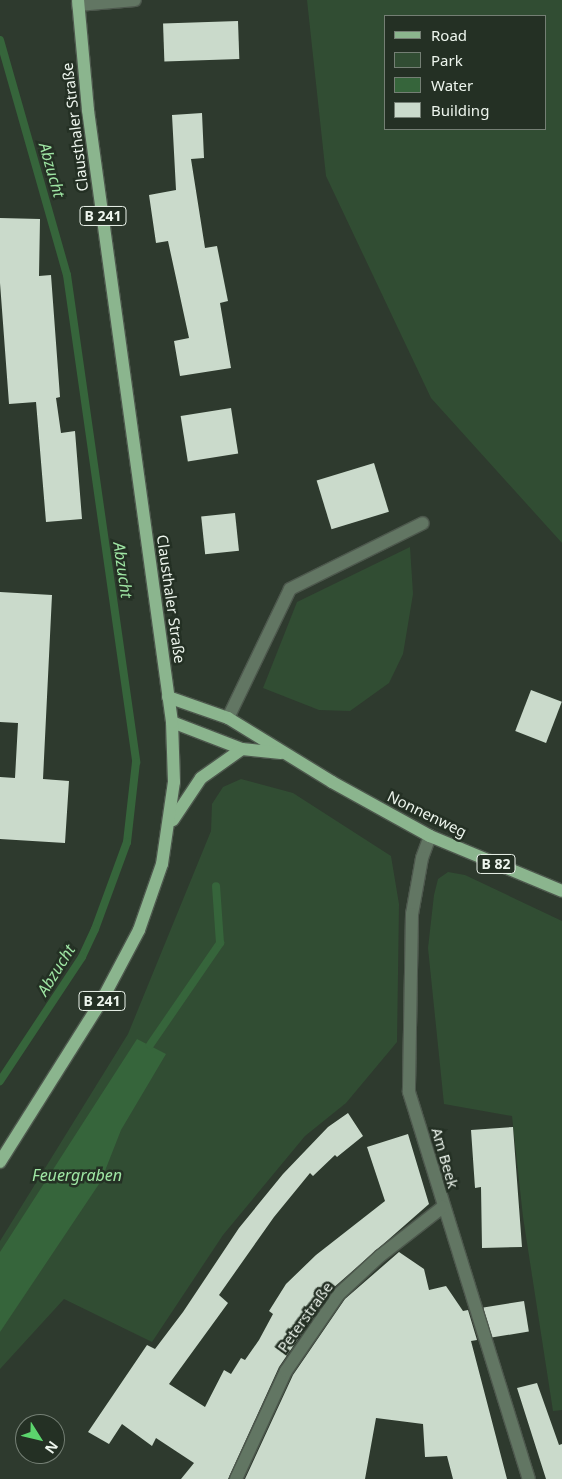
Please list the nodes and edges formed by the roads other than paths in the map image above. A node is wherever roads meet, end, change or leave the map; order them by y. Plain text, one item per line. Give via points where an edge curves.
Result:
1 (135, 0) edge
2 (78, 2) edge
3 (423, 524) dead end
4 (168, 697) junction
5 (228, 718) junction
6 (172, 722) junction
7 (242, 749) junction
8 (284, 753) junction
9 (170, 824) junction
10 (430, 836) junction
11 (562, 892) edge
12 (0, 1162) edge
13 (443, 1208) junction
14 (236, 1479) edge
15 (529, 1479) edge

1 - 2 street
2 - 4 main road, Clausthaler Straße / B 241 via 89,119
3 - 5 street via 290,589
4 - 5 main road, Nonnenweg / B 82
4 - 6 main road, Clausthaler Straße / B 241
5 - 8 main road, Nonnenweg / B 82
6 - 7 main road, Nonnenweg
6 - 9 main road, Clausthaler Straße / B 241 via 175,758
7 - 8 main road, Nonnenweg / B 82
7 - 9 main road via 201,778
8 - 10 main road, Nonnenweg / B 82
9 - 12 main road, Clausthaler Straße / B 241 via 151,897 122,966
10 - 11 main road, Nonnenweg / B 82
10 - 13 street, Am Beek via 422,858 412,914 409,1092
13 - 14 street, Peterstraße via 380,1256 339,1294 286,1371
13 - 15 street, Am Beek

